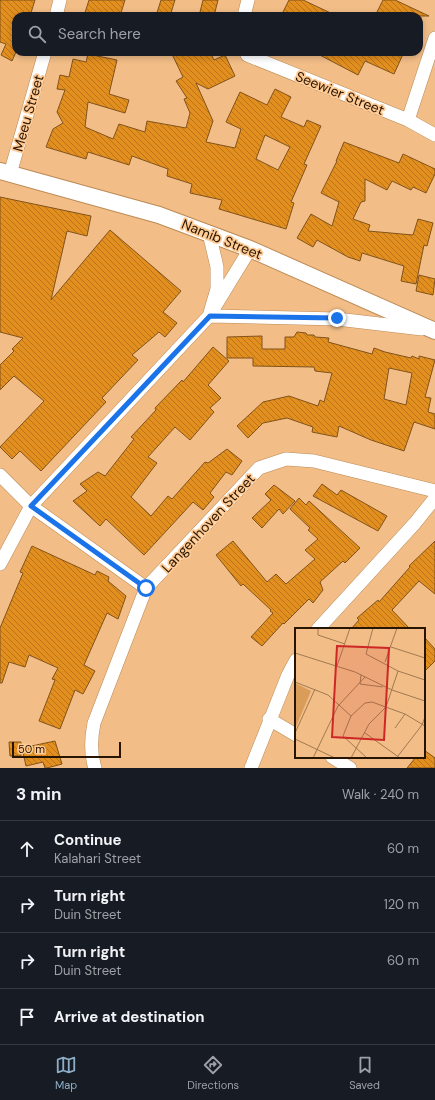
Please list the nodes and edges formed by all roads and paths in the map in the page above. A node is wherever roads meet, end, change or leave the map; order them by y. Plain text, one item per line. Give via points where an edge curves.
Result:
1 (60, 0) edge
2 (248, 0) edge
3 (57, 12) edge
4 (245, 12) edge
5 (435, 38) edge
6 (44, 56) edge
7 (249, 56) edge
8 (408, 120) junction
9 (435, 135) edge
10 (5, 172) edge
11 (209, 233) junction
12 (250, 249) junction
13 (210, 316) junction
14 (433, 331) edge
15 (0, 475) edge
16 (435, 491) edge
17 (435, 498) edge
18 (31, 506) junction
19 (0, 564) edge
20 (146, 588) junction
21 (319, 628) edge
22 (295, 662) edge
23 (270, 719) junction
24 (295, 734) edge
25 (334, 758) edge
26 (95, 768) edge
27 (251, 768) edge
28 (350, 768) edge

1 - 3 street
2 - 4 street
5 - 8 street
6 - 10 street, Meeu Street
7 - 8 street, Seewier Street
8 - 9 street, Seewier Street
10 - 11 street, Namib Street via 160,215
11 - 12 street, Namib Street
11 - 13 street via 217,267 217,289
12 - 13 street
12 - 14 street, Namib Street
13 - 14 street via 337,318
13 - 18 street
15 - 18 street
16 - 20 street, Langenhoven Street via 314,462 286,459 260,468
17 - 21 street
18 - 19 street
18 - 20 street
20 - 26 street, Langenhoven Street via 94,723 91,756
22 - 23 street
23 - 24 street
23 - 27 street
25 - 28 street

